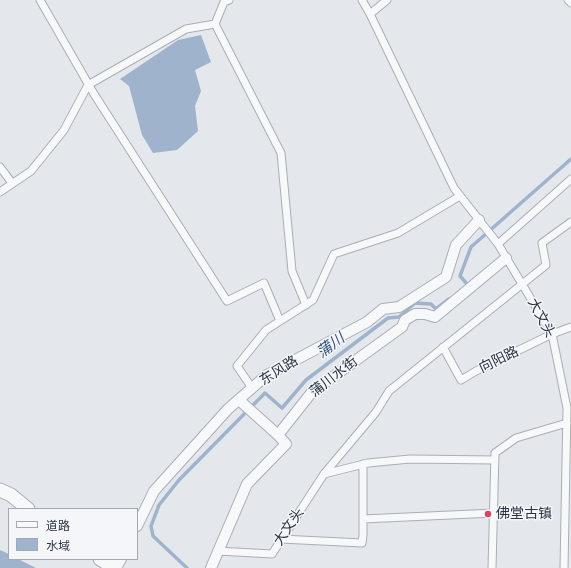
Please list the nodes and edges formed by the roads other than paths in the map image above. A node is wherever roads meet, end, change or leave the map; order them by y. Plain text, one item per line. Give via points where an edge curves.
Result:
1 (40, 0) edge
2 (229, 0) edge
3 (362, 0) edge
4 (387, 0) edge
5 (568, 0) edge
6 (571, 3) edge
7 (370, 14) junction
8 (215, 24) junction
9 (88, 85) junction
10 (0, 167) edge
11 (571, 179) edge
12 (12, 183) junction
13 (0, 192) edge
14 (460, 196) junction
15 (481, 222) junction
16 (571, 222) edge
17 (496, 241) junction
18 (506, 258) junction
19 (522, 284) junction
20 (306, 305) junction
21 (280, 321) junction
22 (571, 327) edge
23 (552, 334) junction
24 (443, 347) junction
25 (252, 388) junction
26 (241, 402) junction
27 (569, 408) edge
28 (567, 423) junction
29 (278, 435) junction
30 (495, 460) junction
31 (363, 464) junction
32 (324, 474) junction
33 (0, 490) edge
34 (27, 508) edge
35 (494, 514) junction
36 (363, 519) junction
37 (138, 524) edge
38 (281, 539) junction
39 (217, 552) junction
40 (102, 560) edge
41 (116, 568) edge
42 (211, 568) edge
43 (492, 568) edge
44 (564, 568) edge

1 - 9 lane
2 - 8 lane via 224,2
3 - 7 lane, 大文头
4 - 7 lane
5 - 6 lane
7 - 14 lane, 大文头
8 - 9 lane via 186,29
8 - 20 lane via 282,153 292,271
9 - 12 lane via 64,130 31,171
9 - 21 lane via 227,301 264,283
10 - 12 lane
11 - 17 lane
12 - 13 lane
14 - 15 lane, 大文头
14 - 20 lane via 398,233 334,254 313,300
15 - 17 lane, 大文头
15 - 25 street, 东风路 via 456,245 446,277 399,307 383,309 367,322 267,375
16 - 19 lane, 大文头 via 542,243 546,265
17 - 18 lane, 大文头
18 - 19 lane, 大文头
18 - 29 street, 蒲川水街 via 435,317 415,314 405,320 402,328 312,392
19 - 23 lane, 大文头
19 - 24 lane, 大文头
20 - 21 lane
21 - 25 lane via 266,330 237,366
22 - 23 lane, 向阳路
23 - 24 lane, 向阳路 via 461,380
23 - 27 lane, 大文头
24 - 32 lane, 大文头 via 389,391 376,412
25 - 26 street, 东风路
26 - 29 street
26 - 37 street, 东风路 via 228,409 154,491
27 - 28 lane, 大文头
28 - 30 lane via 516,438 495,452
28 - 44 lane, 大文头
29 - 39 street via 286,444 247,484
30 - 31 lane via 410,459
30 - 35 lane
31 - 32 lane
31 - 36 lane
32 - 38 lane, 大文头
33 - 34 street
35 - 36 lane
35 - 43 lane
36 - 38 lane via 362,543
38 - 39 lane, 大文头 via 272,554
39 - 42 street
40 - 41 street

